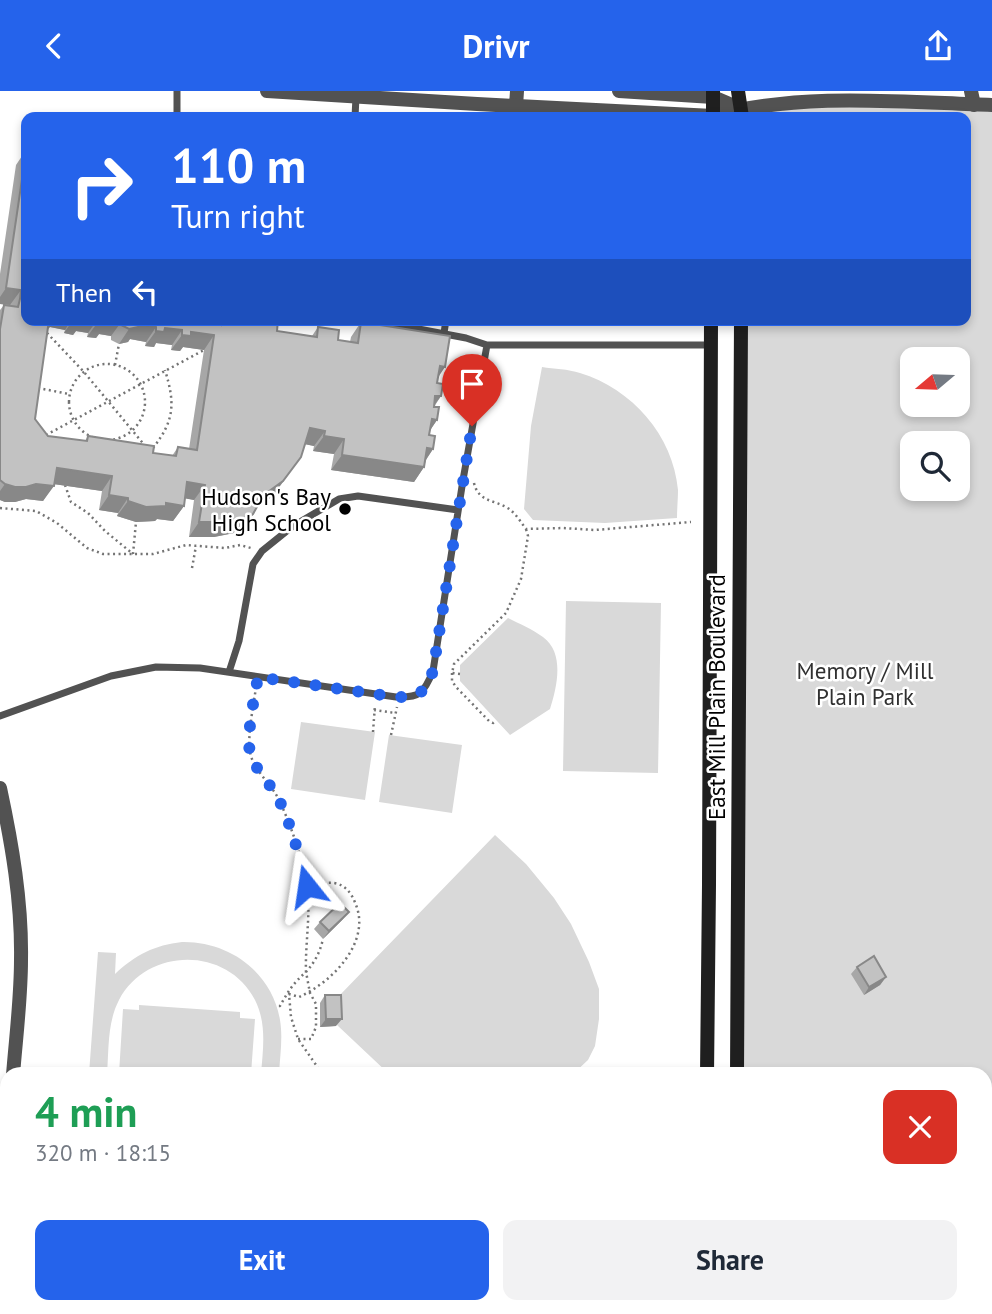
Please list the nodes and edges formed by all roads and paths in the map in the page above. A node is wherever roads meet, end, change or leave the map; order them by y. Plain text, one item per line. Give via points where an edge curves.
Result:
1 (177, 91) edge
2 (267, 91) edge
3 (517, 91) edge
4 (619, 91) edge
5 (738, 91) edge
6 (713, 94) edge
7 (398, 95) edge
8 (356, 96) junction
9 (972, 98) edge
10 (992, 105) edge
11 (516, 106) junction
12 (476, 111) edge
13 (177, 112) edge
14 (355, 112) edge
15 (623, 112) edge
16 (713, 112) edge
17 (740, 112) edge
18 (741, 112) edge
19 (746, 112) edge
20 (404, 326) edge
21 (445, 326) edge
22 (711, 326) edge
23 (741, 326) edge
24 (45, 331) edge
25 (444, 333) junction
26 (119, 344) dead end
27 (487, 345) junction
28 (711, 345) junction
29 (204, 350) edge
30 (115, 365) junction
31 (165, 370) junction
32 (84, 372) junction
33 (140, 383) junction
34 (31, 387) edge
35 (70, 394) junction
36 (108, 402) junction
37 (74, 421) junction
38 (131, 431) junction
39 (42, 437) edge
40 (463, 480) junction
41 (65, 485) edge
42 (0, 508) edge
43 (458, 510) junction
44 (135, 522) dead end
45 (691, 523) dead end
46 (526, 529) junction
47 (196, 546) junction
48 (262, 551) junction
49 (133, 554) junction
50 (192, 568) dead end
51 (229, 672) junction
52 (453, 673) junction
53 (460, 674) dead end
54 (258, 677) junction
55 (376, 695) junction
56 (400, 697) junction
57 (374, 710) junction
58 (395, 713) junction
59 (0, 716) edge
60 (496, 720) dead end
61 (373, 732) dead end
62 (391, 735) dead end
63 (0, 788) edge
64 (307, 886) junction
65 (308, 926) junction
66 (314, 929) dead end
67 (323, 939) dead end
68 (306, 972) junction
69 (310, 993) junction
70 (289, 994) junction
71 (276, 1006) dead end
72 (298, 1039) junction
73 (14, 1067) edge
74 (317, 1067) edge
75 (706, 1067) edge
76 (737, 1067) edge

1 - 13 lane
2 - 8 street
3 - 11 street
4 - 6 street
5 - 18 main road
6 - 16 main road
6 - 17 street
7 - 8 street
7 - 12 street
8 - 14 lane
9 - 10 street
9 - 19 street via 808,100
11 - 12 street
11 - 15 street
20 - 25 lane
21 - 25 lane
22 - 28 main road, East Mill Plain Boulevard
23 - 76 main road, East Mill Plain Boulevard
24 - 32 path
25 - 27 lane
26 - 30 path
27 - 28 lane
27 - 40 lane
28 - 75 main road, East Mill Plain Boulevard
29 - 31 path
30 - 32 path via 102,364
30 - 33 path via 131,372
31 - 33 path
31 - 38 path via 172,392 164,435 150,452
32 - 35 path
32 - 36 path
33 - 36 path
33 - 38 path via 144,412
34 - 35 path
35 - 37 path
36 - 37 path
36 - 38 path
37 - 38 path via 97,439 112,440
37 - 39 path
40 - 43 lane
40 - 46 path via 474,481 476,490 516,515
41 - 49 path via 71,502
42 - 49 path via 36,511 87,548 103,554
43 - 48 lane via 358,496 339,499
43 - 56 lane via 433,671 426,688 413,698
44 - 49 path
45 - 46 path via 595,530
46 - 52 path via 521,579 506,613 454,664
47 - 48 path via 240,545
47 - 49 path
47 - 50 path
48 - 51 lane via 253,563
51 - 54 lane
51 - 59 lane via 156,667 111,676
52 - 53 path
52 - 60 path via 456,687 489,721
54 - 55 lane
54 - 64 path via 250,752 278,798
55 - 56 lane
55 - 57 path
56 - 58 path
57 - 58 path
57 - 61 path
58 - 62 path
63 - 73 street via 19,909 21,960
64 - 65 path
64 - 69 path via 334,883 346,888 359,911 358,938 345,960
65 - 66 path
65 - 68 path
67 - 68 path
68 - 69 path
68 - 70 path
69 - 70 path
69 - 72 path via 316,1004 316,1027 311,1039
70 - 71 path
70 - 72 path
72 - 74 path

